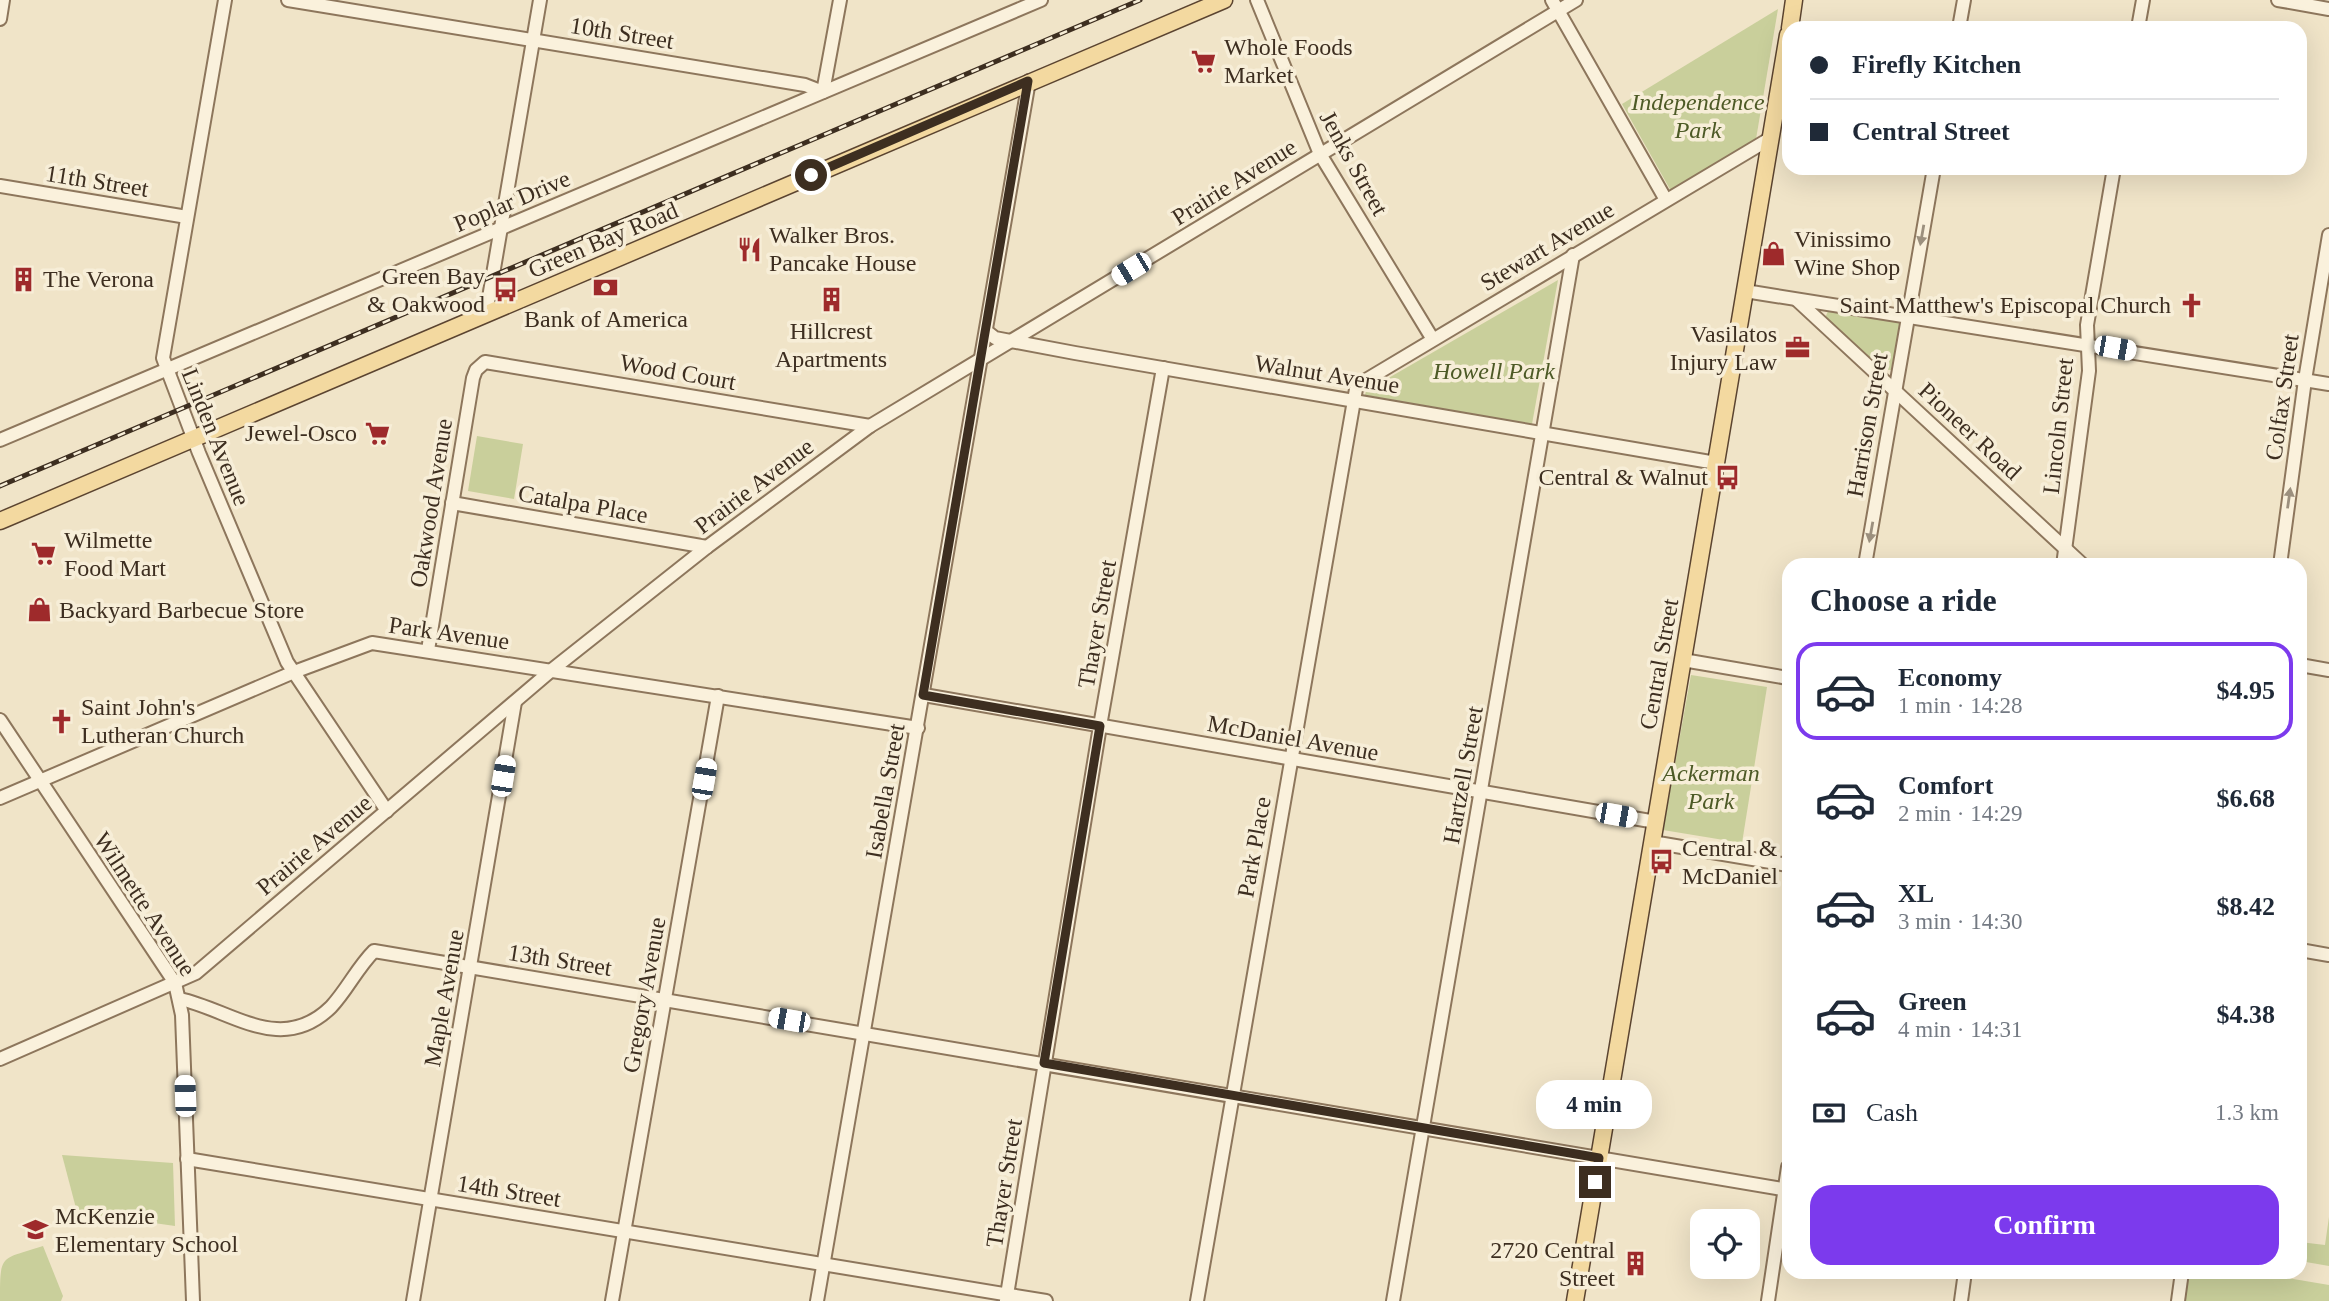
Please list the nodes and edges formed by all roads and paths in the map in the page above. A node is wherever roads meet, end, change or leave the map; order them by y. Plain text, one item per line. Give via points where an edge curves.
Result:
1 (3, 0) edge
2 (225, 0) edge
3 (288, 0) edge
4 (540, 0) edge
5 (840, 0) edge
6 (1041, 0) edge
7 (1224, 0) edge
8 (1257, 0) edge
9 (1576, 0) edge
10 (1794, 0) edge
11 (1964, 0) edge
12 (2143, 0) edge
13 (2278, 0) edge
14 (1555, 6) edge
15 (2329, 9) edge
16 (0, 19) edge
17 (1791, 21) edge
18 (1960, 21) edge
19 (2139, 21) edge
20 (533, 40) junction
21 (1782, 71) edge
22 (1028, 81) junction
23 (823, 92) junction
24 (1771, 138) junction
25 (1320, 154) junction
26 (1933, 175) edge
27 (2113, 175) edge
28 (0, 186) edge
29 (1666, 200) junction
30 (187, 217) junction
31 (500, 229) junction
32 (2329, 235) edge
33 (1573, 255) junction
34 (1745, 291) junction
35 (1797, 300) junction
36 (486, 316) junction
37 (1907, 316) junction
38 (986, 331) junction
39 (1432, 338) junction
40 (1013, 341) junction
41 (2088, 343) junction
42 (981, 359) junction
43 (480, 365) joint
44 (1163, 368) junction
45 (166, 370) junction
46 (2305, 380) junction
47 (2329, 384) edge
48 (1895, 388) junction
49 (1353, 399) junction
50 (870, 426) junction
51 (1545, 433) junction
52 (0, 440) edge
53 (194, 441) junction
54 (1716, 463) junction
55 (452, 503) junction
56 (0, 522) edge
57 (707, 547) junction
58 (2065, 550) junction
59 (1866, 558) edge
60 (2064, 558) edge
61 (2075, 558) edge
62 (2281, 558) edge
63 (428, 650) junction
64 (1683, 660) junction
65 (2307, 666) edge
66 (554, 670) junction
67 (2329, 670) edge
68 (294, 672) junction
69 (1782, 677) edge
70 (923, 695) junction
71 (718, 696) junction
72 (515, 702) junction
73 (0, 720) edge
74 (1100, 726) junction
75 (918, 727) junction
76 (1291, 759) junction
77 (40, 781) junction
78 (1482, 792) junction
79 (0, 798) edge
80 (387, 811) junction
81 (1656, 822) junction
82 (1652, 842) junction
83 (1782, 863) edge
84 (2307, 951) edge
85 (2329, 955) edge
86 (471, 967) junction
87 (176, 983) junction
88 (180, 999) junction
89 (665, 999) junction
90 (864, 1032) junction
91 (0, 1059) edge
92 (1044, 1063) junction
93 (1233, 1095) junction
94 (1423, 1127) junction
95 (1599, 1158) junction
96 (187, 1159) junction
97 (1782, 1189) edge
98 (430, 1199) junction
99 (1782, 1219) edge
100 (625, 1231) junction
101 (823, 1264) junction
102 (1964, 1279) edge
103 (2181, 1279) edge
104 (1006, 1298) edge
105 (192, 1301) edge
106 (413, 1301) edge
107 (612, 1301) edge
108 (817, 1301) edge
109 (1046, 1301) edge
110 (1197, 1301) edge
111 (1393, 1301) edge
112 (1575, 1301) edge
113 (1768, 1301) edge
114 (1961, 1301) edge
115 (2178, 1301) edge

1 - 16 street
2 - 30 street, Linden Avenue
3 - 20 street, 10th Street
4 - 20 street
5 - 23 street
6 - 23 street, Poplar Drive
7 - 22 main road, Green Bay Road
8 - 25 street, Jenks Street
9 - 14 street, Prairie Avenue
10 - 17 main road
11 - 18 street
12 - 19 street
13 - 15 street
14 - 25 street, Prairie Avenue
14 - 29 street
20 - 23 street, 10th Street via 805,85
20 - 31 street
21 - 24 main road, Central Street
22 - 36 main road, Green Bay Road
22 - 38 street, Isabella Street
23 - 31 street, Poplar Drive
24 - 29 street, Stewart Avenue
24 - 34 main road, Central Street
25 - 39 street, Jenks Street
25 - 40 street, Prairie Avenue
26 -> 37 street, Harrison Street
27 - 41 street, Lincoln Street via 2087,325
28 - 30 street, 11th Street
29 - 33 street, Stewart Avenue
30 - 45 street, Linden Avenue via 163,358
31 - 36 street
31 - 45 street, Poplar Drive
32 - 46 street, Colfax Street
33 - 39 street, Stewart Avenue
33 - 51 street, Hartzell Street
34 - 35 street
34 - 54 main road, Central Street
35 - 37 street
35 - 48 street, Pioneer Road
36 - 53 main road, Green Bay Road
37 - 41 street
37 - 48 street, Harrison Street
38 - 40 street, Walnut Avenue
38 - 42 street, Isabella Street
39 - 49 street, Stewart Avenue via 1361,383
40 - 42 street, Prairie Avenue
40 - 44 street, Walnut Avenue
41 - 46 street
41 - 58 street, Lincoln Street via 2090,371
42 - 50 street, Prairie Avenue
42 - 70 street, Isabella Street
43 - 50 street, Wood Court via 492,362
43 - 55 street, Oakwood Avenue via 473,378
44 - 49 street, Walnut Avenue
44 - 74 street, Thayer Street
45 - 52 street, Poplar Drive
45 - 53 street, Linden Avenue
46 - 47 street
62 -> 46 street, Colfax Street
48 - 58 street, Pioneer Road
48 -> 59 street, Harrison Street
49 - 51 street, Walnut Avenue
49 - 76 street, Park Place
50 - 57 street, Prairie Avenue
51 - 54 street, Walnut Avenue
51 - 78 street, Hartzell Street
53 - 56 main road, Green Bay Road
53 - 68 street, Linden Avenue
54 - 64 main road, Central Street
55 - 57 street, Catalpa Place
55 - 63 street, Oakwood Avenue
57 - 66 street, Prairie Avenue
58 - 60 street, Lincoln Street
58 - 61 street, Pioneer Road
63 - 66 street, Park Avenue
63 - 68 street, Park Avenue via 372,643
64 - 69 street
64 - 81 main road, Central Street
65 - 67 street
66 - 71 street, Park Avenue
66 - 72 street, Prairie Avenue
68 - 77 street, Park Avenue
68 - 80 street, Linden Avenue
70 - 74 street, McDaniel Avenue
70 - 75 street, Isabella Street
71 - 75 street, Park Avenue
71 - 89 street, Gregory Avenue
72 - 80 street, Prairie Avenue
72 - 86 street, Maple Avenue
73 - 77 street, Wilmette Avenue
74 - 76 street, McDaniel Avenue
74 - 92 street, Thayer Street
75 - 90 street, Isabella Street
76 - 78 street, McDaniel Avenue
76 - 93 street, Park Place
77 - 79 street, Park Avenue
77 - 87 street, Wilmette Avenue
78 - 81 street, McDaniel Avenue
78 - 94 street, Hartzell Street
80 - 87 street, Prairie Avenue via 196,972
81 - 82 main road, Central Street
82 - 83 street
82 - 95 main road, Central Street
84 - 85 street
86 - 88 street, 13th Street via 374,951 330,1007 296,1026 256,1027
86 - 89 street, 13th Street
86 - 98 street, Maple Avenue
87 - 88 street, Wilmette Avenue
87 - 91 street, Prairie Avenue
88 - 96 street, Wilmette Avenue
89 - 90 street, 13th Street
89 - 100 street, Gregory Avenue
90 - 92 street, 13th Street
90 - 101 street, Isabella Street
92 - 93 street, 13th Street
92 - 104 street, Thayer Street
93 - 94 street, 13th Street
93 - 110 street, Park Place
94 - 95 street, 13th Street
94 - 111 street, Hartzell Street
95 - 97 street, 13th Street
95 - 112 main road, Central Street
96 - 98 street, 14th Street
96 - 105 street, Wilmette Avenue
98 - 100 street, 14th Street
98 - 106 street, Maple Avenue
99 - 113 street
100 - 101 street, 14th Street
100 - 107 street, Gregory Avenue
101 - 104 street, 14th Street
101 - 108 street, Isabella Street
102 - 114 street
103 - 115 street
104 - 109 street, 14th Street

